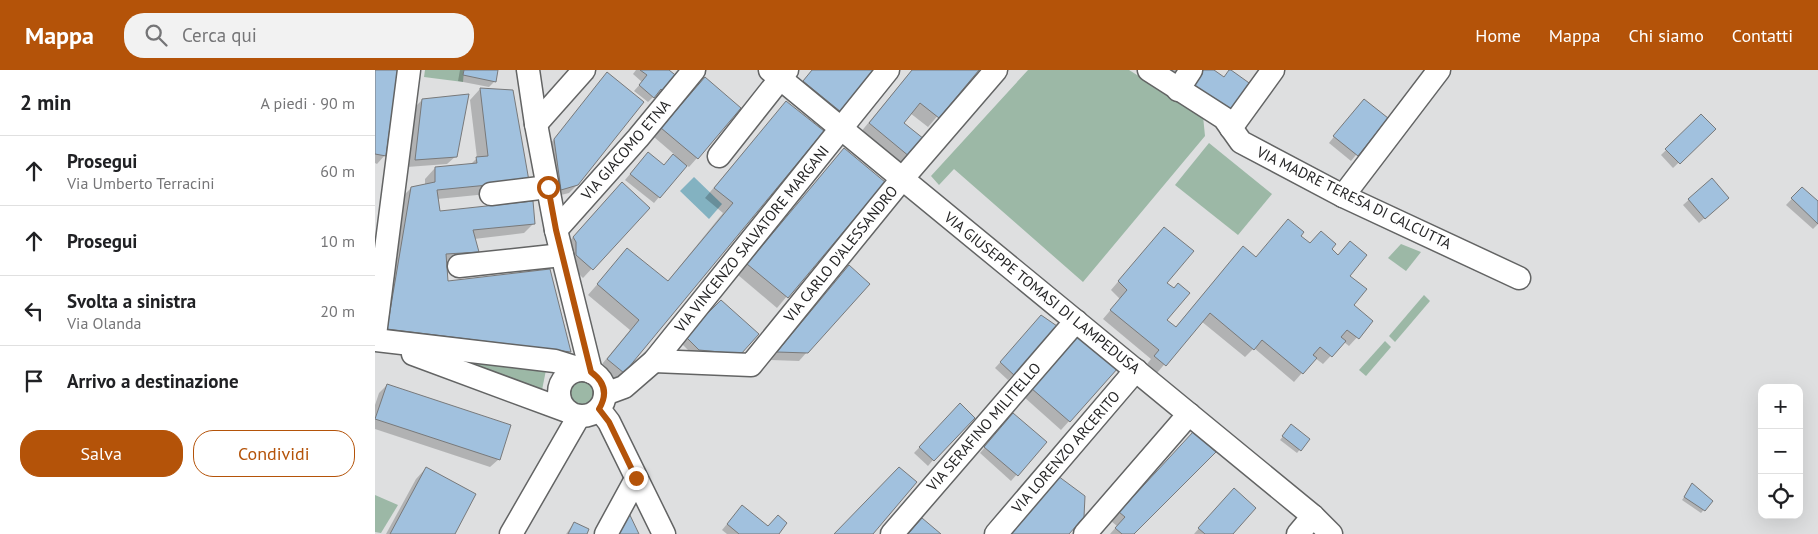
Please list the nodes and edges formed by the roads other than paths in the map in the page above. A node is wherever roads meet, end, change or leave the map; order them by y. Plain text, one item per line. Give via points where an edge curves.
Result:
1 (409, 70) edge
2 (528, 70) edge
3 (584, 70) edge
4 (694, 70) edge
5 (888, 70) edge
6 (996, 70) edge
7 (1149, 70) edge
8 (1191, 70) edge
9 (1273, 70) edge
10 (1439, 70) edge
11 (779, 73) edge
12 (1178, 90) junction
13 (536, 124) junction
14 (841, 128) junction
15 (1231, 128) junction
16 (719, 156) dead end
17 (385, 179) edge
18 (902, 179) junction
19 (548, 187) junction
20 (491, 194) dead end
21 (1343, 196) junction
22 (556, 230) junction
23 (562, 255) junction
24 (459, 266) dead end
25 (1519, 278) dead end
26 (1076, 321) junction
27 (375, 335) edge
28 (375, 340) edge
29 (654, 361) junction
30 (1136, 370) junction
31 (587, 371) junction
32 (587, 408) junction
33 (1189, 414) junction
34 (636, 478) junction
35 (1313, 516) junction
36 (511, 534) edge
37 (606, 534) edge
38 (664, 534) edge
39 (892, 534) edge
40 (996, 534) edge
41 (1085, 534) edge
42 (1298, 534) edge
43 (1331, 534) edge

1 - 17 street
2 - 13 street
3 - 13 street
4 - 22 street, VIA GIACOMO ETNA
5 - 14 street, VIA VINCENZO SALVATORE MARGANI
6 - 18 street, VIA CARLO D'ALESSANDRO
7 - 12 street, VIA MADRE TERESA DI CALCUTTA
8 - 12 street
9 - 15 street
10 - 21 street
11 - 14 street, VIA GIUSEPPE TOMASI DI LAMPEDUSA
11 - 16 street
12 - 15 street, VIA MADRE TERESA DI CALCUTTA via 1224,118
13 - 19 street
14 - 18 street, VIA GIUSEPPE TOMASI DI LAMPEDUSA
14 - 29 street, VIA VINCENZO SALVATORE MARGANI
15 - 21 street, VIA MADRE TERESA DI CALCUTTA via 1241,142
17 - 27 street
18 - 26 street, VIA GIUSEPPE TOMASI DI LAMPEDUSA
18 - 29 street, VIA CARLO D'ALESSANDRO via 751,365
19 - 20 street
19 - 22 street
21 - 25 street, VIA MADRE TERESA DI CALCUTTA
22 - 23 street
23 - 24 street
23 - 31 street
26 - 30 street, VIA GIUSEPPE TOMASI DI LAMPEDUSA
26 - 39 street, VIA SERAFINO MILITELLO
28 - 31 street via 555,361
28 - 32 street
29 - 32 street, VIA VINCENZO SALVATORE MARGANI via 624,386
30 - 33 street, VIA GIUSEPPE TOMASI DI LAMPEDUSA
30 - 40 street, VIA LORENZO ARCERITO
31 - 32 street via 598,377 603,385
31 - 32 street via 569,375 563,381 559,396
32 - 34 street via 609,422
32 - 36 street
33 - 35 street, VIA GIUSEPPE TOMASI DI LAMPEDUSA
33 - 41 street
34 - 37 street
34 - 38 street
35 - 42 street
35 - 43 street, VIA GIUSEPPE TOMASI DI LAMPEDUSA

